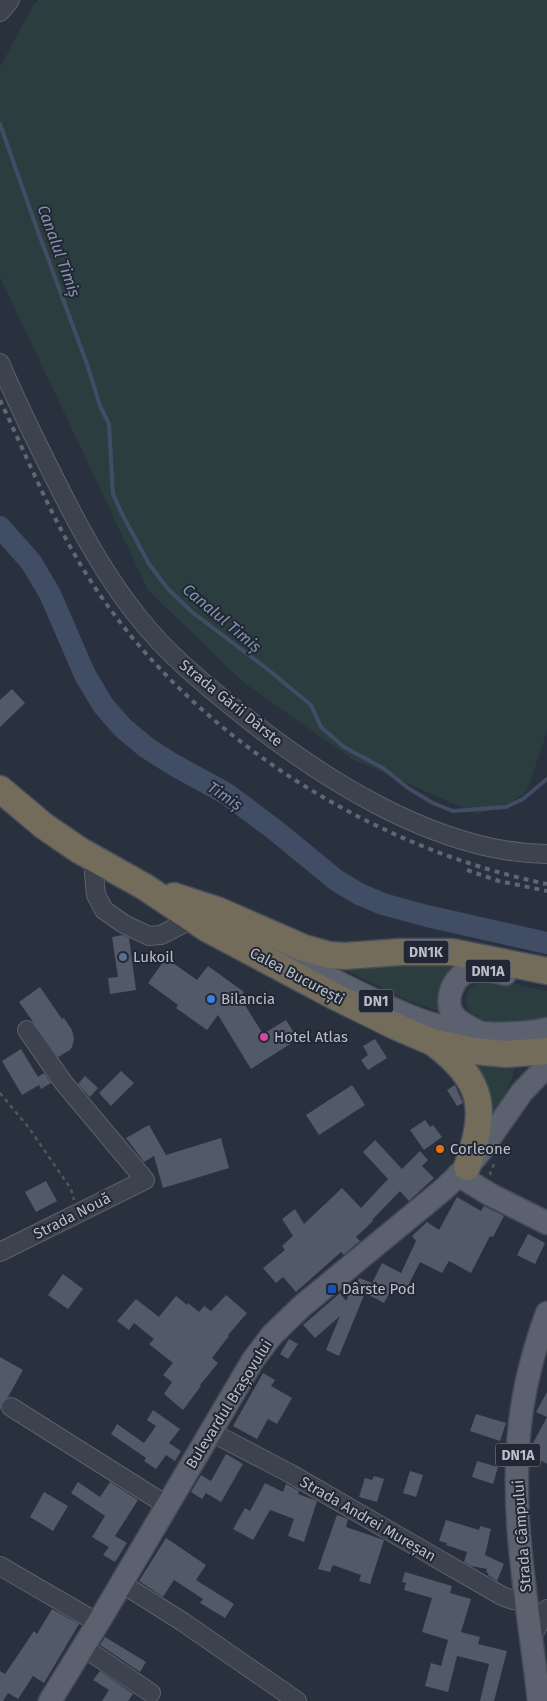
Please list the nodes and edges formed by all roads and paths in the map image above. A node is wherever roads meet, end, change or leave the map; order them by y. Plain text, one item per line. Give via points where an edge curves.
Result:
1 (10, 0) edge
2 (0, 12) edge
3 (0, 363) edge
4 (6, 798) edge
5 (547, 854) edge
6 (94, 860) junction
7 (145, 887) junction
8 (192, 919) junction
9 (547, 971) edge
10 (547, 983) edge
11 (547, 1029) edge
12 (27, 1030) dead end
13 (480, 1032) junction
14 (432, 1042) junction
15 (547, 1051) edge
16 (547, 1066) edge
17 (0, 1093) edge
18 (496, 1159) dead end
19 (463, 1171) junction
20 (495, 1182) dead end
21 (79, 1213) junction
22 (547, 1223) edge
23 (0, 1252) edge
24 (547, 1313) edge
25 (11, 1407) dead end
26 (211, 1432) junction
27 (168, 1506) junction
28 (0, 1566) edge
29 (121, 1583) junction
30 (537, 1605) edge
31 (98, 1624) junction
32 (83, 1647) junction
33 (151, 1693) dead end
34 (50, 1701) edge
35 (297, 1701) edge
36 (539, 1701) edge

1 - 2 street
3 - 5 street, Strada Gării Dârste via 27,425 102,567 140,619 187,670 257,727 327,776 375,804 450,836 491,847
4 - 6 highway, Calea București / DN1
6 - 7 highway, Calea București / DN1
6 - 8 street via 96,895 104,910 124,924 149,936 160,935
7 - 8 highway, Calea București / DN1
7 - 9 highway, DN1K via 217,910 304,948 329,955 452,952
7 - 13 main road, Calea București / DN1 via 407,1015 446,1028
8 - 14 highway, Calea București / DN1 via 334,996
10 - 13 main road, DN1A via 482,970 464,973 456,979 450,1004 453,1015
11 - 13 main road, Calea București / DN1
12 - 21 street, Strada Nouă via 63,1082 145,1180
14 - 15 highway, Calea București / DN1 via 506,1054
14 - 19 highway via 458,1064 476,1090 479,1122 474,1148
16 - 19 main road, Bulevardul Brașovului via 522,1092
17 - 21 path via 29,1128 70,1189
18 - 20 path via 490,1173
19 - 22 main road via 491,1195
19 - 26 main road, Bulevardul Brașovului via 282,1323 253,1360
21 - 23 street, Strada Nouă
24 - 30 main road, Strada Câmpului / DN1A via 531,1363 520,1425 518,1494 521,1552
25 - 27 street
26 - 27 main road, Bulevardul Brașovului
26 - 30 street, Strada Andrei Mureșan via 291,1474 502,1596
27 - 29 main road, Bulevardul Brașovului
28 - 31 street
29 - 31 main road, Bulevardul Brașovului
29 - 35 street
30 - 36 main road, Strada Câmpului / DN1A via 532,1637
31 - 32 main road, Bulevardul Brașovului
32 - 33 street
32 - 34 main road, Bulevardul Brașovului

